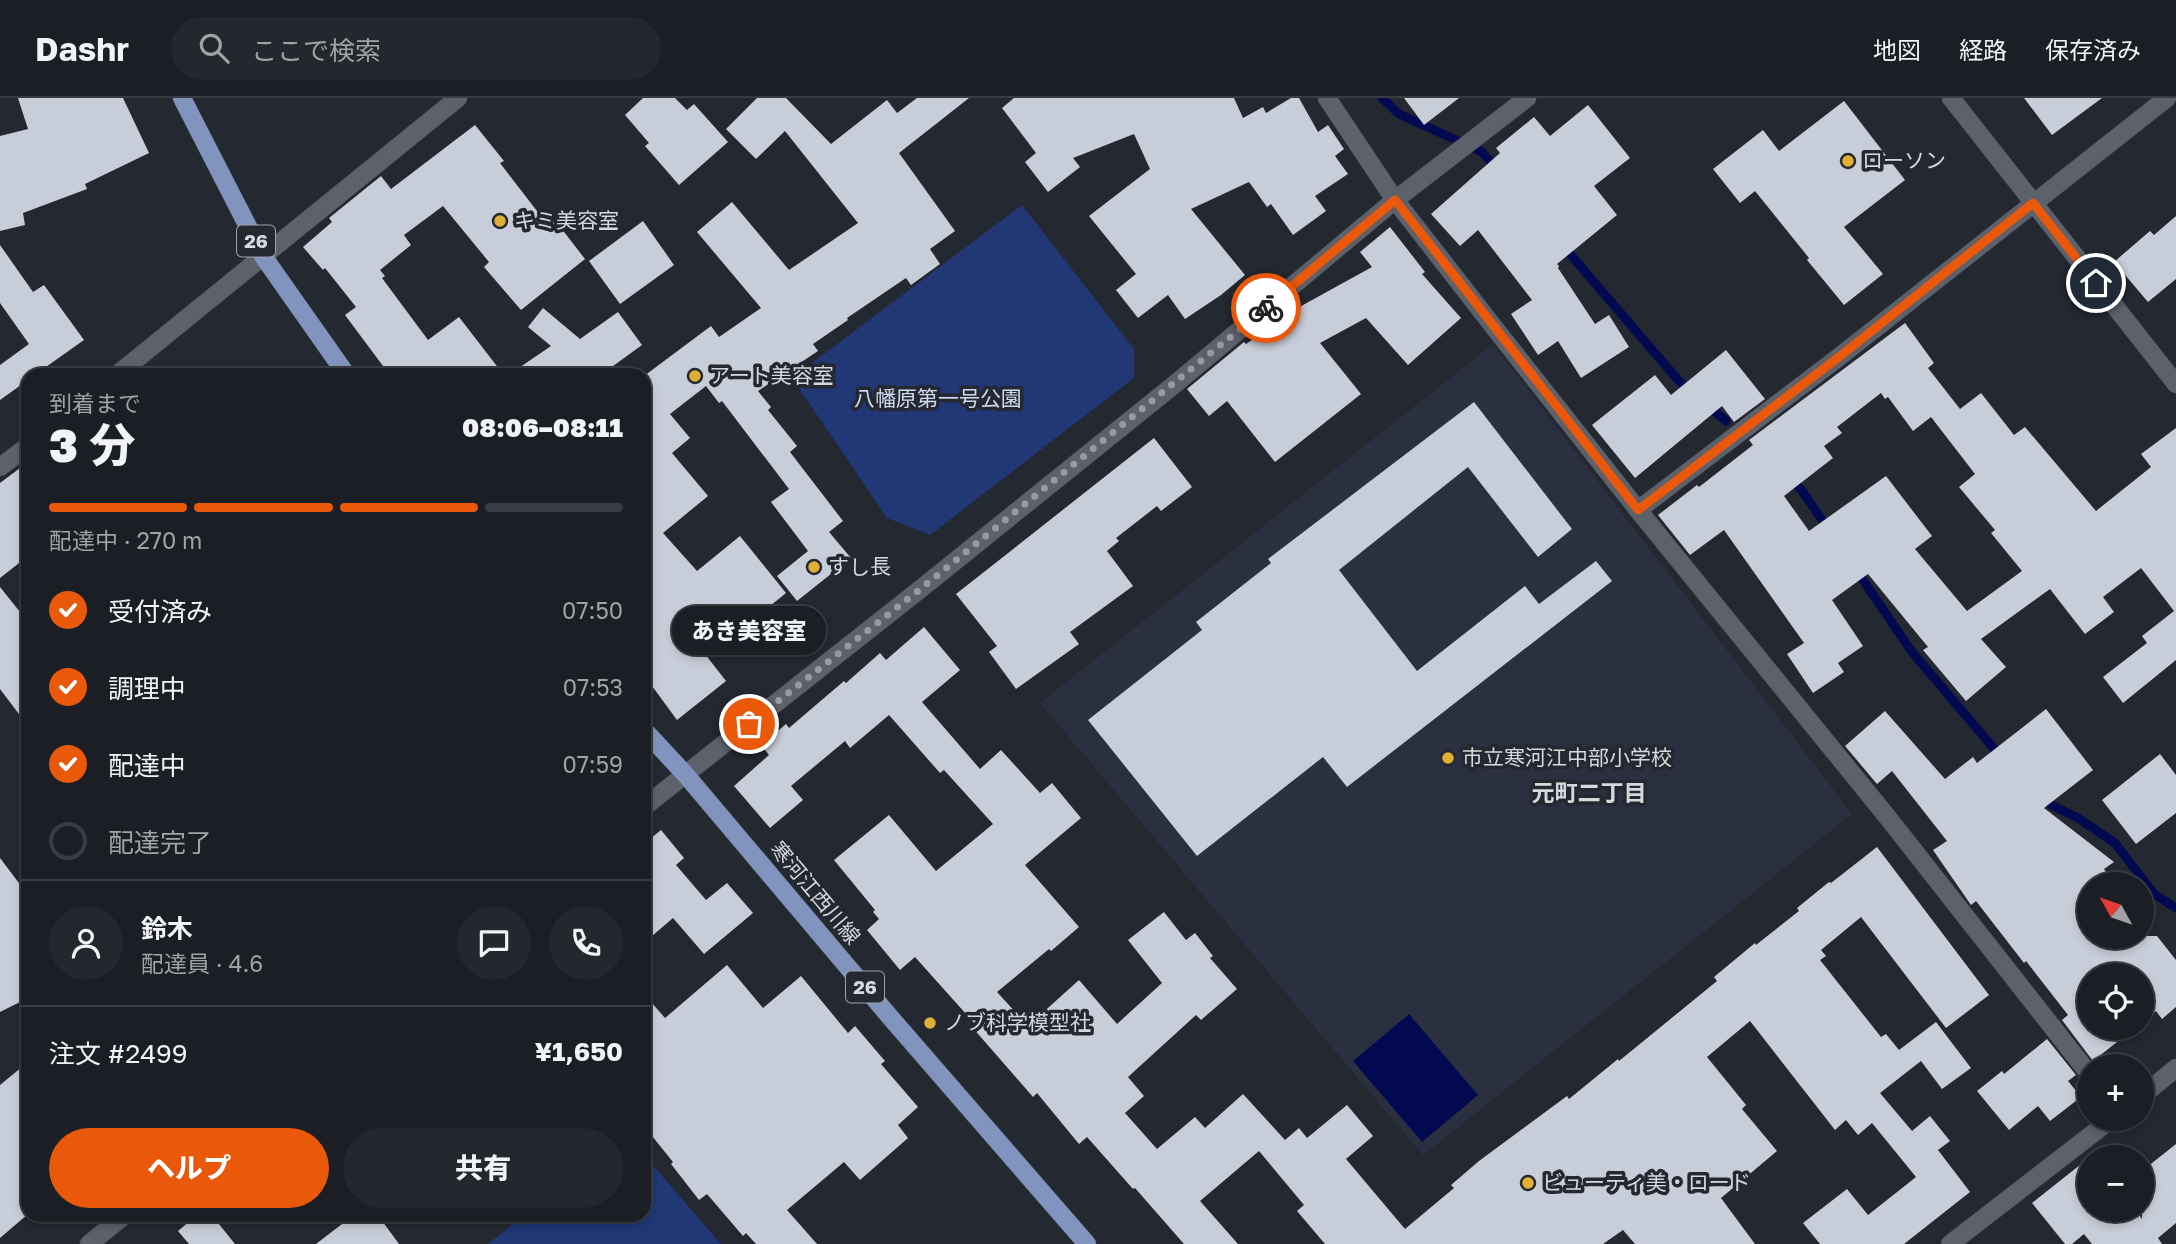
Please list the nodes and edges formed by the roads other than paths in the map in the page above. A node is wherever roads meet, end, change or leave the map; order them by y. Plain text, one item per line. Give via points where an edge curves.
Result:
1 (182, 98) edge
2 (458, 98) edge
3 (1327, 98) edge
4 (1527, 98) edge
5 (1951, 98) edge
6 (2167, 98) edge
7 (1395, 200) junction
8 (2033, 203) junction
9 (264, 256) junction
10 (125, 368) edge
11 (342, 368) edge
12 (2176, 384) edge
13 (21, 451) edge
14 (0, 467) edge
15 (1638, 510) junction
16 (651, 738) edge
17 (685, 774) junction
18 (651, 801) edge
19 (2077, 1058) edge
20 (2176, 1069) edge
21 (2154, 1086) edge
22 (2096, 1131) edge
23 (116, 1222) edge
24 (89, 1244) edge
25 (1087, 1244) edge
26 (1950, 1244) edge

1 - 9 main road, 26
2 - 9 street
3 - 7 street
4 - 7 street
5 - 8 street
6 - 8 street
7 - 15 street
7 - 17 street via 1154,401
8 - 12 street
8 - 15 street
9 - 10 street
9 - 11 main road, 26
13 - 14 street
15 - 19 street
16 - 17 main road, 寒河江西川線 / 26
17 - 18 street
17 - 25 main road, 寒河江西川線 / 26
20 - 21 street
22 - 26 street
23 - 24 street

